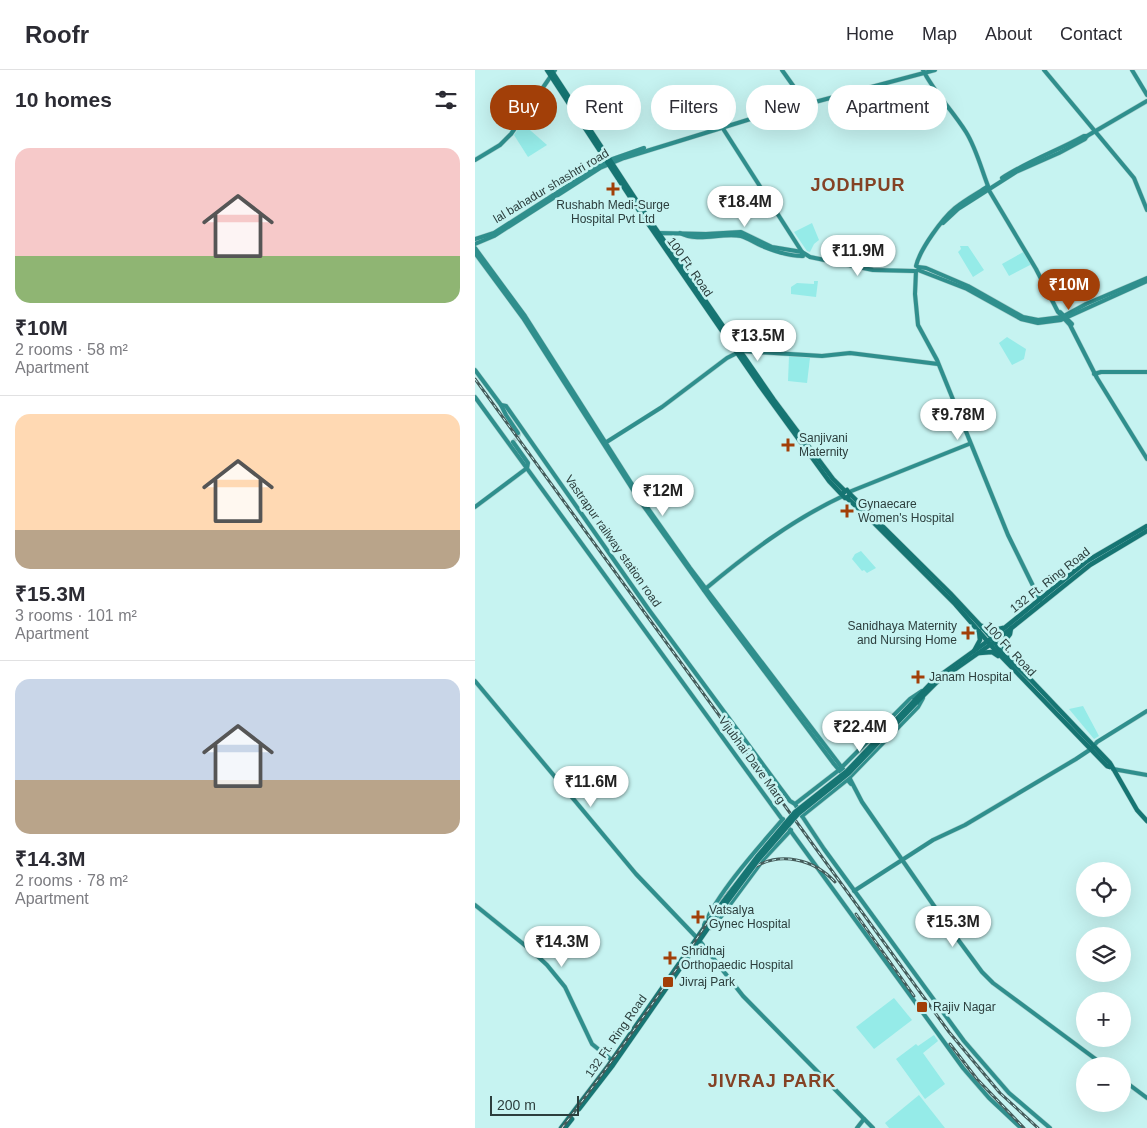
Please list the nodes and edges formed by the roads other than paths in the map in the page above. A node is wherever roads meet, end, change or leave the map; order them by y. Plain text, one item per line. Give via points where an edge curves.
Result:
1 (547, 70) edge
2 (782, 70) edge
3 (935, 70) edge
4 (1044, 70) edge
5 (1132, 70) edge
6 (924, 71) edge
7 (553, 72) edge
8 (793, 85) edge
9 (1147, 95) edge
10 (818, 98) edge
11 (1147, 101) edge
12 (736, 123) edge
13 (711, 130) edge
14 (724, 130) edge
15 (1095, 132) junction
16 (475, 160) edge
17 (610, 162) junction
18 (989, 187) junction
19 (1147, 210) edge
20 (657, 234) junction
21 (475, 239) edge
22 (475, 244) edge
23 (475, 248) edge
24 (475, 253) edge
25 (803, 254) junction
26 (917, 269) junction
27 (1147, 279) edge
28 (1064, 317) junction
29 (539, 340) junction
30 (740, 352) junction
31 (938, 364) junction
32 (475, 370) edge
33 (1147, 372) edge
34 (1095, 373) junction
35 (475, 397) edge
36 (501, 405) junction
37 (519, 432) dead end
38 (513, 442) dead end
39 (605, 443) junction
40 (969, 444) junction
41 (1147, 455) edge
42 (1147, 459) edge
43 (527, 468) junction
44 (846, 494) junction
45 (475, 507) edge
46 (1147, 526) edge
47 (1147, 531) edge
48 (705, 590) junction
49 (1040, 601) junction
50 (1009, 627) junction
51 (980, 629) junction
52 (991, 641) junction
53 (976, 652) junction
54 (1004, 656) junction
55 (475, 682) edge
56 (923, 693) junction
57 (1147, 712) edge
58 (1094, 746) junction
59 (1111, 768) junction
60 (840, 769) junction
61 (1147, 775) edge
62 (848, 779) junction
63 (795, 804) junction
64 (802, 816) junction
65 (783, 819) junction
66 (1147, 821) edge
67 (791, 830) junction
68 (903, 860) junction
69 (854, 890) junction
70 (475, 905) edge
71 (704, 931) junction
72 (697, 940) junction
73 (1093, 1057) edge
74 (614, 1061) junction
75 (1131, 1086) edge
76 (1147, 1098) edge
77 (864, 1120) junction
78 (561, 1128) edge
79 (565, 1128) edge
80 (857, 1128) edge
81 (872, 1128) edge
82 (1021, 1128) edge
83 (1050, 1128) edge

1 - 7 main road, 100 Ft. Road
2 - 8 street
3 - 6 street
4 - 15 street
5 - 9 street
6 - 10 street, lal bahadur shashtri road
6 - 12 street
6 - 18 street via 975,148
7 - 16 street via 511,134
7 - 17 main road, 100 Ft. Road
11 - 15 street
13 - 17 street, lal bahadur shashtri road via 636,151
14 - 25 street
15 - 18 street
15 - 19 street via 1134,178
17 - 20 main road, 100 Ft. Road
17 - 20 main road, 100 Ft. Road
17 - 21 street, lal bahadur shashtri road via 494,233
17 - 22 street via 494,236
18 - 26 street via 943,223 922,251
18 - 28 street
20 - 25 street via 739,236 763,247
20 - 30 main road, 100 Ft. Road
23 - 29 street
24 - 29 street
25 - 26 street via 873,270
26 - 28 street via 967,289 1021,319 1047,323
26 - 31 street via 918,325
27 - 28 street
28 - 34 street via 1079,337
29 - 39 street
30 - 31 street via 822,356 850,353
30 - 39 street
30 - 44 main road, 100 Ft. Road via 760,386 817,465 829,481
31 - 40 street
32 - 36 street, Vastrapur railway station road
33 - 34 street
34 - 41 street
34 - 42 street
35 - 43 street, Vijubhai Dave Marg
36 - 37 street
36 - 63 street, Vastrapur railway station road via 506,406 649,610 785,795
38 - 43 street via 528,463
39 - 48 street via 640,501
40 - 44 street
40 - 49 street via 1007,535
43 - 45 street
43 - 65 street, Vijubhai Dave Marg
44 - 48 street via 783,530
44 - 51 main road, 100 Ft. Road
46 - 49 main road, 132 Ft. Ring Road via 1087,562
47 - 49 main road, 132 Ft. Ring Road via 1090,564
48 - 60 street
49 - 50 main road, 132 Ft. Ring Road
50 - 51 main road via 991,631
50 - 52 main road, 132 Ft. Ring Road
50 - 54 main road via 1010,634 1003,643
51 - 52 main road, 100 Ft. Road
51 - 53 main road
52 - 53 main road, 132 Ft. Ring Road
52 - 54 main road, 100 Ft. Road
53 - 54 main road
53 - 56 main road, 132 Ft. Ring Road via 935,679
54 - 58 main road, 100 Ft. Road
55 - 72 street via 622,859
56 - 60 street via 910,699
56 - 62 street via 918,707
56 - 71 main road, 132 Ft. Ring Road, bridge via 849,774 798,814
57 - 58 street
58 - 59 main road, 100 Ft. Road
58 - 68 street
59 - 61 street
59 - 66 main road, 100 Ft. Road
60 - 62 street
60 - 63 street
62 - 64 street
62 - 68 street
63 - 64 street, Vastrapur railway station road
64 - 69 street, Vastrapur railway station road
65 - 67 street, Vijubhai Dave Marg
65 - 71 street via 724,892 708,916
67 - 71 street via 763,860 717,922
67 - 82 street, Vijubhai Dave Marg via 963,1068
68 - 69 street
68 - 73 street via 982,972
69 - 83 street, Vastrapur railway station road via 964,1041 1009,1092
70 - 74 street via 547,965 565,986 592,1044
71 - 72 main road, 132 Ft. Ring Road
72 - 74 main road, 132 Ft. Ring Road
72 - 77 street via 743,996
74 - 78 main road, 132 Ft. Ring Road
74 - 79 main road, 132 Ft. Ring Road
75 - 76 street
77 - 80 street
77 - 81 street

